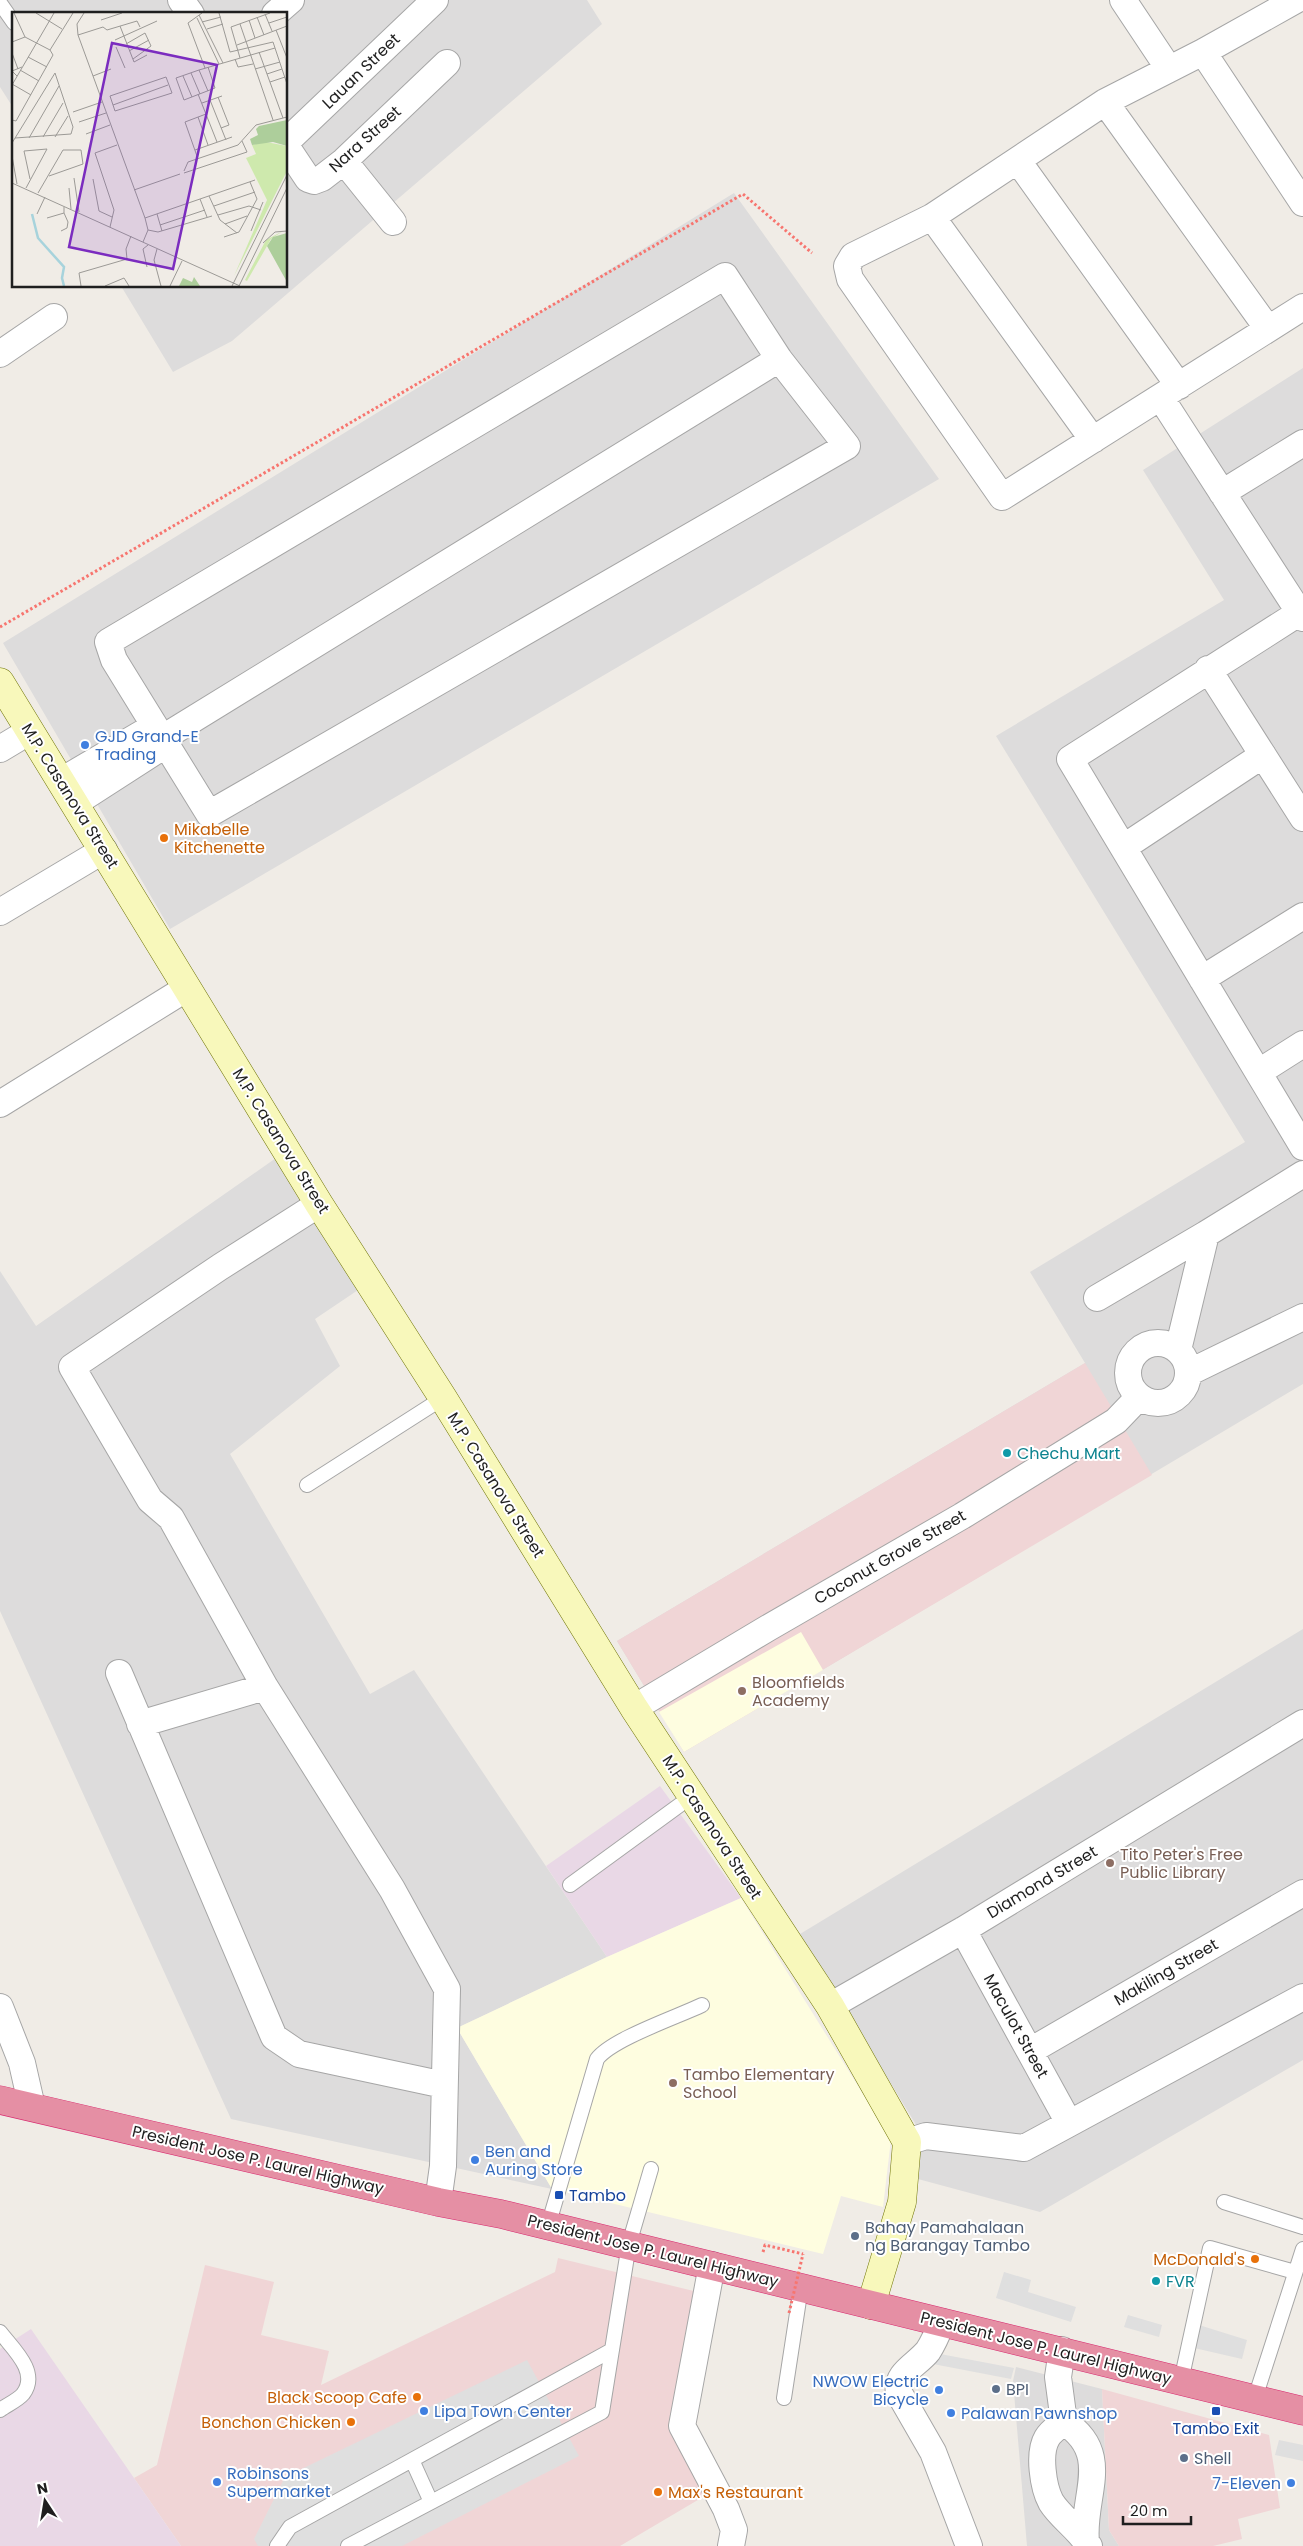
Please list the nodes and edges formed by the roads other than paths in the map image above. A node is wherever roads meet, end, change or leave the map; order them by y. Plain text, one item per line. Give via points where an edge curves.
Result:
1 (181, 0) edge
2 (291, 0) edge
3 (435, 0) edge
4 (1123, 0) edge
5 (1296, 0) edge
6 (0, 3) edge
7 (190, 12) edge
8 (277, 12) edge
9 (12, 20) edge
10 (1203, 52) junction
11 (447, 63) dead end
12 (1169, 69) junction
13 (1105, 102) junction
14 (288, 140) edge
15 (288, 149) edge
16 (344, 161) junction
17 (1018, 161) junction
18 (1303, 203) edge
19 (932, 217) junction
20 (393, 222) dead end
21 (1303, 307) edge
22 (54, 317) dead end
23 (1268, 329) junction
24 (0, 354) edge
25 (778, 359) junction
26 (1170, 392) junction
27 (1093, 440) junction
28 (1303, 443) edge
29 (1222, 493) junction
30 (1301, 615) edge
31 (1208, 669) junction
32 (0, 682) edge
33 (30, 731) junction
34 (160, 737) junction
35 (0, 749) edge
36 (1263, 755) junction
37 (68, 792) junction
38 (1303, 818) edge
39 (1124, 847) junction
40 (104, 850) junction
41 (0, 912) edge
42 (1303, 916) edge
43 (1202, 979) junction
44 (187, 988) junction
45 (1303, 1044) edge
46 (1259, 1072) junction
47 (0, 1104) edge
48 (1303, 1147) edge
49 (1303, 1174) edge
50 (319, 1204) junction
51 (1206, 1234) junction
52 (1097, 1298) dead end
53 (1303, 1317) edge
54 (1183, 1362) junction
55 (1139, 1397) junction
56 (443, 1398) junction
57 (307, 1485) dead end
58 (119, 1673) dead end
59 (266, 1687) junction
60 (634, 1708) junction
61 (1303, 1723) edge
62 (140, 1724) junction
63 (692, 1796) junction
64 (570, 1885) dead end
65 (1303, 1893) edge
66 (963, 1930) junction
67 (1303, 1997) edge
68 (702, 2005) dead end
69 (830, 2006) junction
70 (0, 2007) edge
71 (1030, 2052) junction
72 (444, 2084) junction
73 (0, 2100) edge
74 (32, 2107) junction
75 (1069, 2123) junction
76 (906, 2142) junction
77 (651, 2169) dead end
78 (438, 2202) junction
79 (1224, 2202) dead end
80 (548, 2226) junction
81 (1303, 2227) edge
82 (629, 2244) junction
83 (1303, 2249) edge
84 (712, 2265) junction
85 (1296, 2272) junction
86 (801, 2287) junction
87 (870, 2305) junction
88 (942, 2322) junction
89 (0, 2332) edge
90 (612, 2350) junction
91 (1062, 2350) junction
92 (1181, 2380) junction
93 (784, 2398) dead end
94 (1255, 2398) junction
95 (0, 2410) edge
96 (1303, 2411) edge
97 (1064, 2422) junction
98 (412, 2460) junction
99 (431, 2502) junction
100 (1088, 2544) edge
101 (277, 2546) edge
102 (348, 2546) edge
103 (731, 2546) edge
104 (969, 2546) edge

1 - 7 street
2 - 8 street
3 - 14 street, Lauan Street
4 - 12 street
5 - 10 street
6 - 9 lane
10 - 12 street
10 - 18 street
11 - 16 street, Nara Street
12 - 13 street
13 - 17 street
13 - 23 street
15 - 16 street, Nara Street via 308,179 314,181
16 - 20 street
17 - 19 street
17 - 26 street
19 - 27 street
19 - 27 street via 853,256 846,266 850,279 1002,498
21 - 23 street
22 - 24 street
23 - 26 street
25 - 34 street
25 - 34 street via 724,276 108,642 114,660
25 - 34 street via 847,446 209,814
26 - 27 street
26 - 29 street
28 - 29 street
29 - 30 street
30 - 31 street
31 - 36 street
31 - 39 street via 1070,759
32 - 33 street, M.P. Casanova Street
33 - 35 street
33 - 37 street, M.P. Casanova Street
34 - 37 street
36 - 38 street
36 - 39 street
37 - 40 street, M.P. Casanova Street
39 - 43 street
40 - 41 street
40 - 44 street, M.P. Casanova Street
42 - 43 street
43 - 46 street
44 - 47 street
44 - 50 street, M.P. Casanova Street
45 - 46 street
46 - 48 street
49 - 51 street
50 - 56 street, M.P. Casanova Street
50 - 59 street via 72,1367 150,1500 171,1518
51 - 52 street
51 - 54 street
53 - 54 street
54 - 55 street via 1186,1384 1180,1394 1160,1404
54 - 55 street via 1166,1344 1152,1343 1139,1349 1130,1359 1127,1373 1130,1387
55 - 60 street, Coconut Grove Street via 1116,1420 962,1516
56 - 57 lane
56 - 60 street, M.P. Casanova Street
58 - 62 street
59 - 62 street
59 - 72 street via 392,1889 447,1989
60 - 63 street, M.P. Casanova Street
61 - 66 street, Diamond Street
62 - 72 street via 274,2038 299,2054
63 - 64 lane
63 - 69 street, M.P. Casanova Street
65 - 71 street, Makiling Street
66 - 69 street, Diamond Street
66 - 71 street, Maculot Street
67 - 75 street
68 - 80 lane via 617,2044 602,2052 597,2059
69 - 76 street, M.P. Casanova Street
70 - 74 street via 22,2063
71 - 75 street, Maculot Street
72 - 78 street via 443,2166
73 - 74 highway, President Jose P. Laurel Highway
74 - 78 highway, President Jose P. Laurel Highway
75 - 76 street via 1024,2148 926,2136
76 - 87 street via 902,2202
77 - 82 lane
78 - 80 highway, President Jose P. Laurel Highway
79 - 81 lane
80 - 82 highway, President Jose P. Laurel Highway
82 - 84 highway, President Jose P. Laurel Highway
82 - 90 lane
83 - 85 lane
84 - 86 highway, President Jose P. Laurel Highway
84 - 103 street via 682,2426 726,2509 734,2530
85 - 92 lane via 1210,2248
85 - 94 lane
86 - 87 highway, President Jose P. Laurel Highway
86 - 93 lane
87 - 88 highway, President Jose P. Laurel Highway
88 - 91 highway, President Jose P. Laurel Highway
88 - 104 street via 928,2350 897,2384 933,2452
89 - 95 lane via 26,2366 29,2375 22,2394
90 - 98 lane
90 - 99 lane via 602,2412
91 - 92 highway, President Jose P. Laurel Highway
91 - 97 street via 1058,2377
92 - 94 highway, President Jose P. Laurel Highway
94 - 96 highway, President Jose P. Laurel Highway
97 - 100 street via 1084,2440 1091,2457 1093,2484 1085,2519
97 - 100 street via 1052,2431 1044,2446 1042,2455 1048,2493 1056,2509
98 - 99 lane
98 - 101 lane via 290,2527
99 - 102 lane

